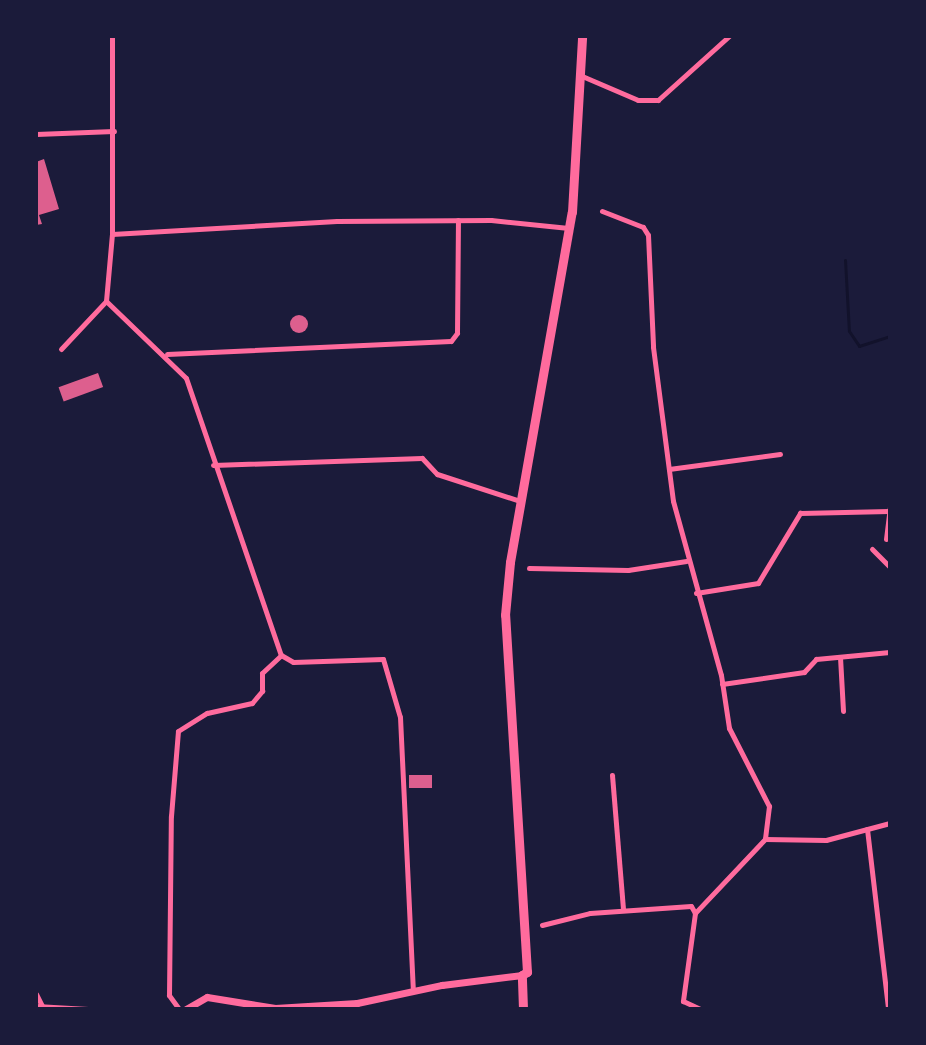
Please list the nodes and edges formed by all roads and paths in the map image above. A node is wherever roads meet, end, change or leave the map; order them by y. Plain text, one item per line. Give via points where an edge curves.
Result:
1 (112, 36) edge
2 (582, 36) edge
3 (729, 36) edge
4 (582, 76) junction
5 (114, 131) junction
6 (36, 134) edge
7 (602, 211) dead end
8 (458, 220) junction
9 (569, 228) junction
10 (112, 234) junction
11 (106, 301) junction
12 (61, 349) dead end
13 (167, 354) junction
14 (780, 454) dead end
15 (213, 465) junction
16 (669, 469) junction
17 (521, 501) junction
18 (889, 509) edge
19 (886, 539) dead end
20 (872, 549) dead end
21 (686, 561) junction
22 (890, 567) edge
23 (529, 568) dead end
24 (696, 593) junction
25 (890, 652) edge
26 (281, 655) junction
27 (840, 657) junction
28 (722, 684) junction
29 (843, 711) dead end
30 (612, 775) dead end
31 (890, 823) edge
32 (867, 829) junction
33 (765, 839) junction
34 (623, 909) junction
35 (695, 913) junction
36 (542, 925) dead end
37 (522, 975) junction
38 (413, 990) junction
39 (36, 994) edge
40 (683, 1001) junction
41 (39, 1006) edge
42 (357, 1006) edge
43 (88, 1009) edge
44 (179, 1009) edge
45 (186, 1009) edge
46 (523, 1009) edge
47 (675, 1009) edge
48 (700, 1009) edge
49 (888, 1009) edge

1 - 5 street
2 - 4 highway
3 - 4 street via 658,100 638,100
4 - 9 highway
5 - 6 street
5 - 10 street
7 - 16 street via 643,227 648,235 653,347
8 - 9 street
8 - 10 street
8 - 13 street via 457,333 451,341
9 - 17 highway
10 - 11 street
11 - 12 street
11 - 13 street
13 - 15 street via 197,401
14 - 16 street
15 - 17 street via 422,458 437,474
15 - 26 street
16 - 21 street
17 - 37 highway via 505,615 527,972
18 - 19 street
18 - 24 street via 800,513 758,583
20 - 22 street
21 - 23 street via 628,570
21 - 24 street
24 - 28 street
25 - 27 street
26 - 38 street via 293,662 383,659 400,717
26 - 44 street via 262,673 262,691 252,703 207,713 178,731 171,816 169,995
27 - 28 street via 816,659 804,672
27 - 29 street
28 - 33 street via 742,760 768,801
30 - 34 street
31 - 32 street
32 - 33 street via 815,841
32 - 49 street
33 - 35 street
34 - 35 street via 683,903
34 - 36 street
35 - 40 street
37 - 38 main road
37 - 46 highway
38 - 42 main road
39 - 41 street
40 - 47 street
40 - 48 street
41 - 43 street
42 - 45 main road via 275,1008 207,997

